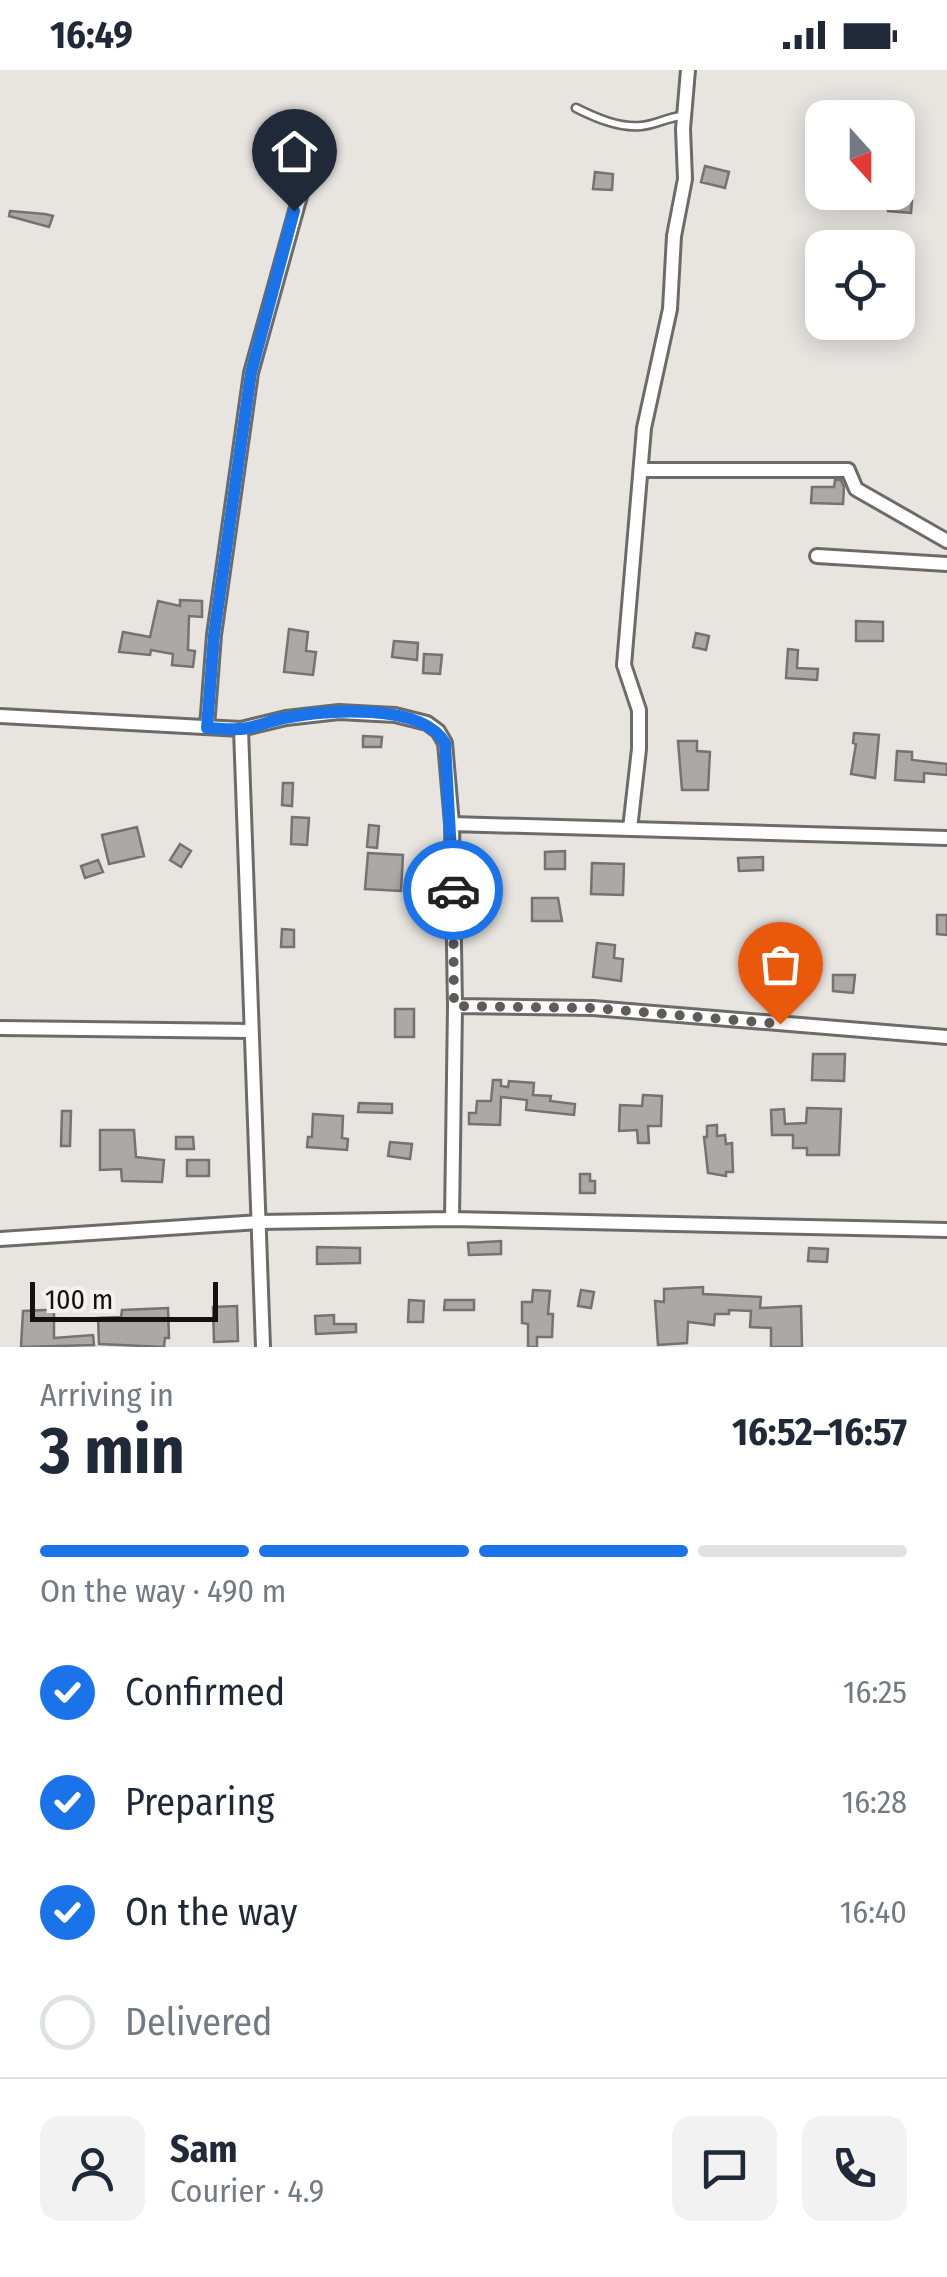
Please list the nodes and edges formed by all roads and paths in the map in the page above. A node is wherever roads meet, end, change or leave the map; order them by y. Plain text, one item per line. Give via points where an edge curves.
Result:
1 (688, 70) edge
2 (576, 108) dead end
3 (684, 116) junction
4 (312, 153) dead end
5 (642, 470) junction
6 (947, 541) edge
7 (817, 556) dead end
8 (947, 564) edge
9 (0, 716) edge
10 (207, 728) junction
11 (242, 730) junction
12 (452, 824) junction
13 (630, 828) junction
14 (947, 838) edge
15 (454, 1006) junction
16 (0, 1028) edge
17 (251, 1031) junction
18 (947, 1037) edge
19 (452, 1218) junction
20 (259, 1222) junction
21 (947, 1230) edge
22 (0, 1240) edge
23 (264, 1347) edge

1 - 3 street
2 - 3 lane via 621,125
3 - 5 street via 685,179 670,309 644,428
4 - 10 street via 251,373
5 - 6 street via 848,470 856,489
5 - 13 street via 624,665 639,710
7 - 8 street
9 - 10 street
10 - 11 street
11 - 12 street via 340,712 427,723 445,743
11 - 17 street
12 - 13 street
12 - 15 street
13 - 14 street
15 - 18 street via 594,1008
15 - 19 street
16 - 17 street
17 - 20 street
19 - 20 street
19 - 21 street
20 - 22 street
20 - 23 street

